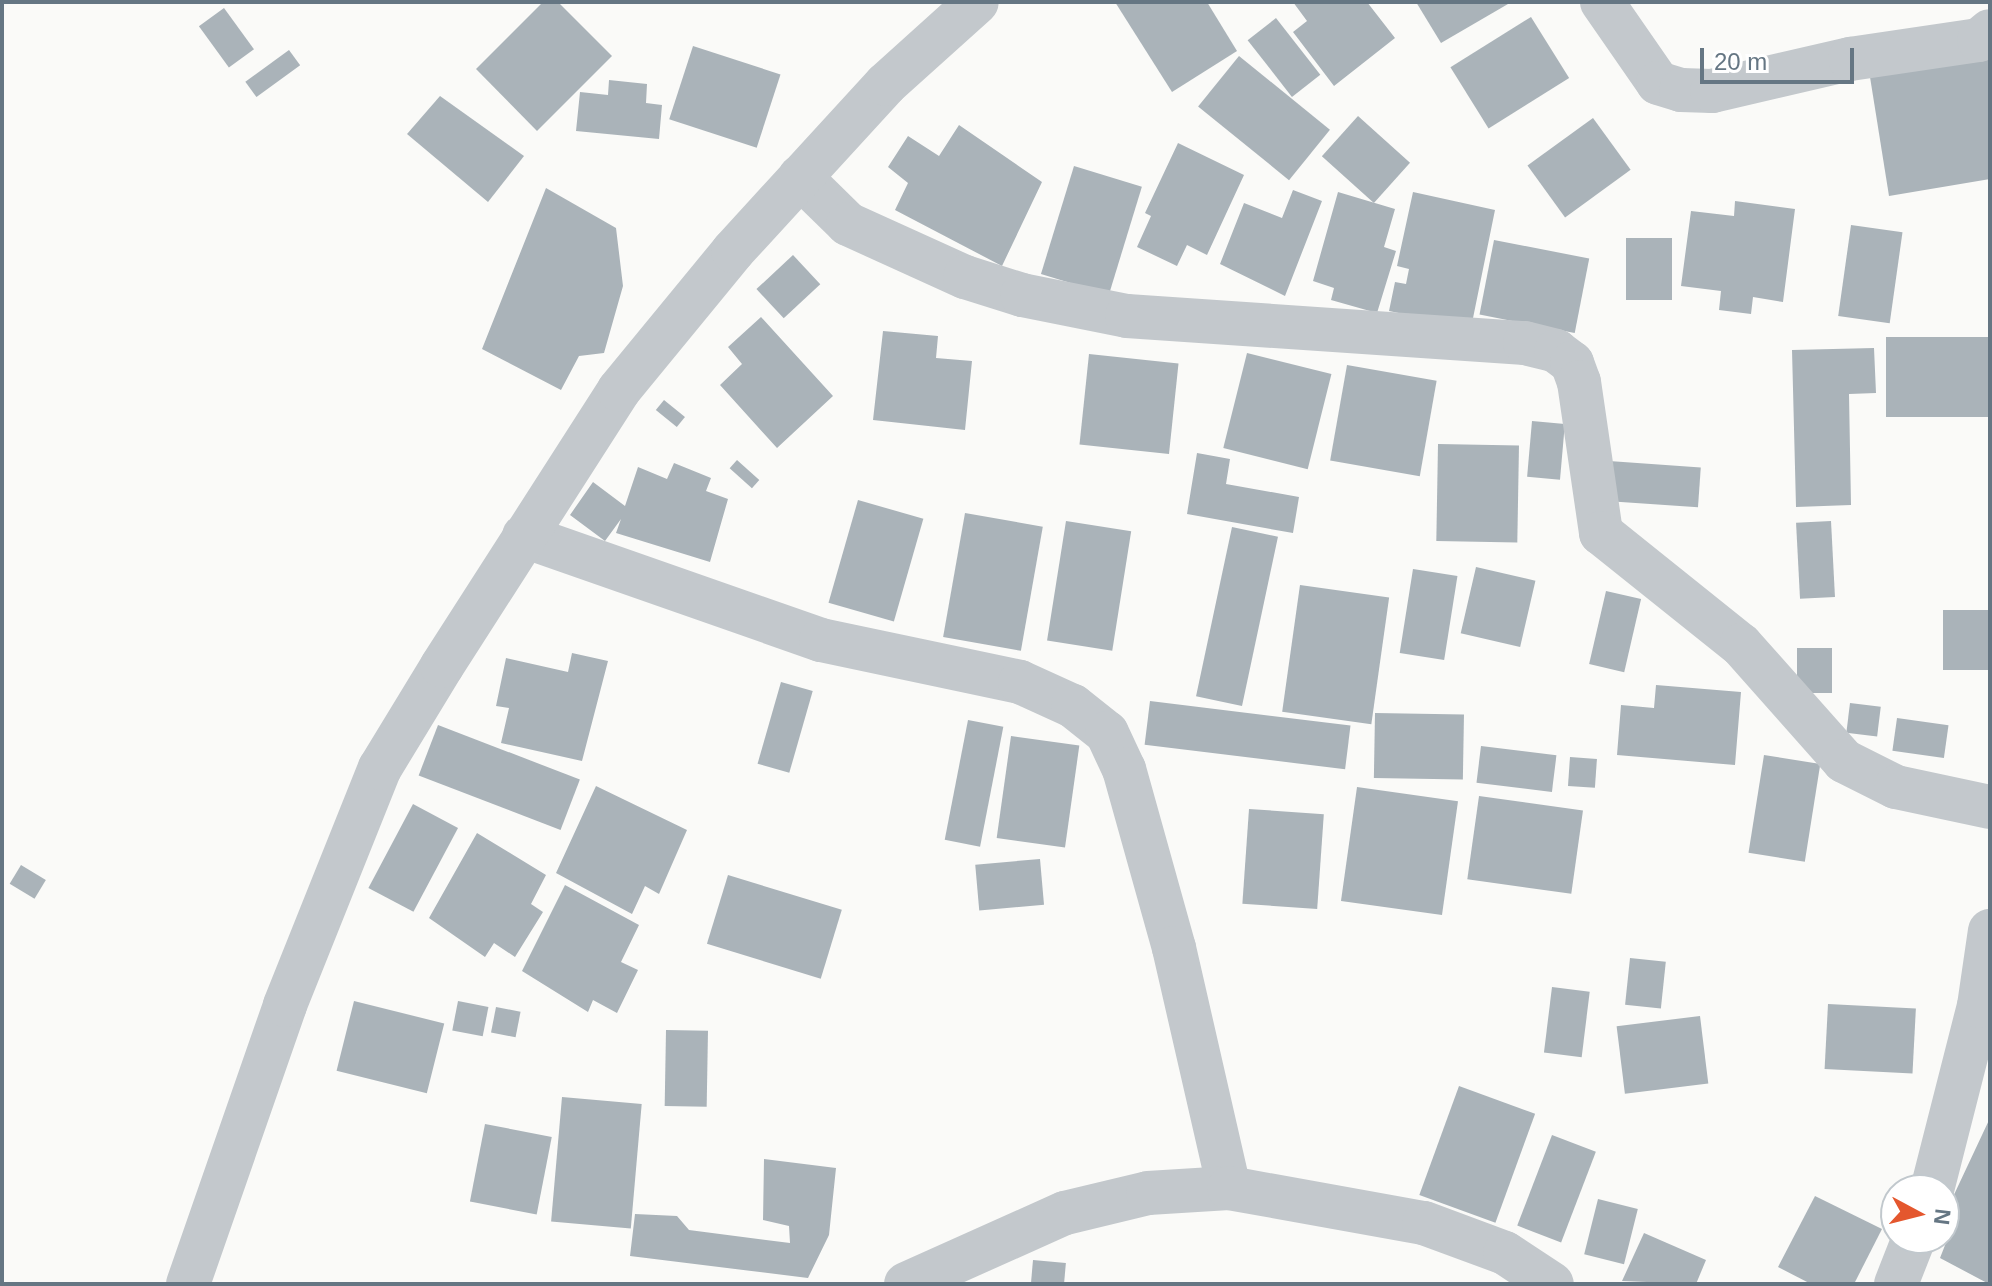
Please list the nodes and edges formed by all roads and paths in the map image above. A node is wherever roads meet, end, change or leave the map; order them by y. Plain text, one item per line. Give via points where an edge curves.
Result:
1 (977, 2) edge
2 (1602, 2) edge
3 (1990, 31) edge
4 (800, 177) junction
5 (524, 536) junction
6 (1990, 807) edge
7 (1990, 931) edge
8 (1936, 1174) edge
9 (1229, 1188) junction
10 (1908, 1254) edge
11 (188, 1284) edge
12 (906, 1284) edge
13 (1552, 1284) edge
14 (1896, 1284) edge

1 - 4 street via 886,84
2 - 3 street via 1658,83 1681,90 1712,91 1850,59 1979,40
4 - 5 street via 619,390
4 - 6 street via 848,224 965,277 1022,295 1127,316 1525,343 1556,351 1572,363 1579,382 1601,533 1741,645 1844,761 1896,787
5 - 9 street via 821,640 1020,682 1073,706 1107,733 1124,769 1174,948
5 - 11 street via 380,768 285,1005
7 - 8 street via 1979,1006
9 - 12 street via 1148,1193 1065,1213
9 - 13 street via 1424,1223 1505,1253
10 - 14 street

